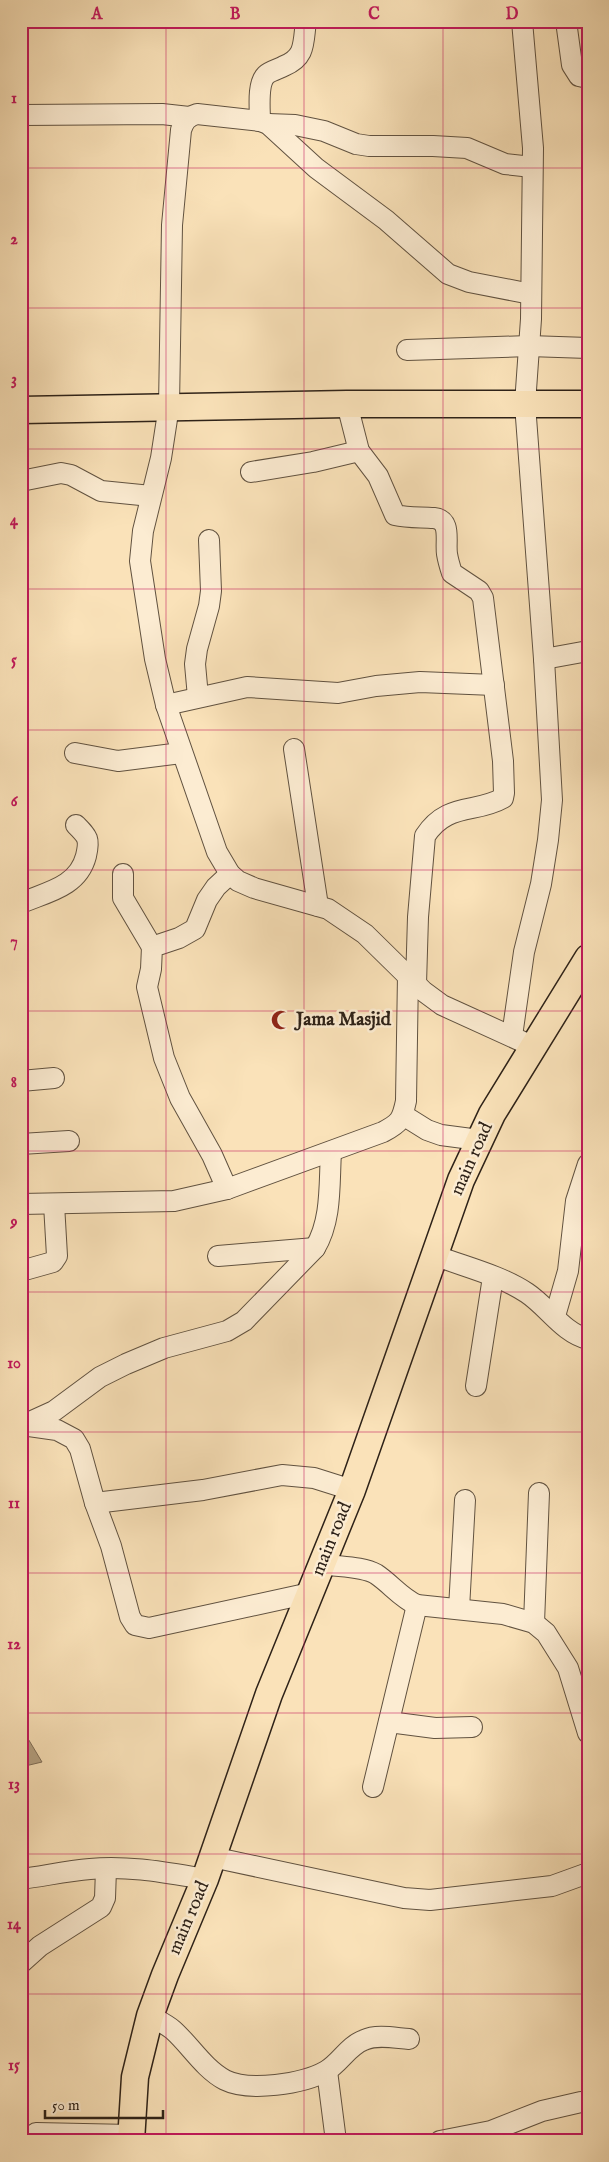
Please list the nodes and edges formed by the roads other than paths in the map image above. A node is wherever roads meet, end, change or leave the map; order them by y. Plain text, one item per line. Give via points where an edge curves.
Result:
1 (306, 21) edge
2 (522, 21) edge
3 (566, 21) edge
4 (588, 78) edge
5 (21, 115) edge
6 (189, 117) junction
7 (264, 122) junction
8 (532, 167) junction
9 (531, 294) junction
10 (529, 346) junction
11 (588, 348) edge
12 (407, 350) dead end
13 (347, 404) junction
14 (525, 404) junction
15 (588, 404) edge
16 (169, 406) junction
17 (21, 410) edge
18 (359, 451) junction
19 (251, 472) dead end
20 (21, 480) edge
21 (151, 496) junction
22 (209, 540) dead end
23 (588, 651) edge
24 (544, 659) junction
25 (494, 685) junction
26 (198, 697) junction
27 (166, 705) junction
28 (294, 749) dead end
29 (75, 753) dead end
30 (181, 753) junction
31 (76, 825) dead end
32 (123, 874) dead end
33 (230, 874) junction
34 (21, 903) edge
35 (318, 906) junction
36 (152, 947) junction
37 (586, 965) edge
38 (412, 980) junction
39 (522, 1041) junction
40 (54, 1078) dead end
41 (21, 1081) edge
42 (404, 1115) junction
43 (69, 1140) dead end
44 (479, 1140) junction
45 (21, 1144) edge
46 (331, 1152) junction
47 (588, 1165) edge
48 (227, 1190) junction
49 (21, 1204) edge
50 (54, 1204) junction
51 (315, 1248) junction
52 (218, 1256) dead end
53 (434, 1256) junction
54 (21, 1271) edge
55 (493, 1277) junction
56 (555, 1316) junction
57 (588, 1339) edge
58 (476, 1386) dead end
59 (22, 1425) edge
60 (352, 1490) junction
61 (539, 1493) dead end
62 (465, 1500) dead end
63 (95, 1504) junction
64 (322, 1564) junction
65 (310, 1594) junction
66 (417, 1605) junction
67 (459, 1609) junction
68 (534, 1623) junction
69 (389, 1722) junction
70 (472, 1727) dead end
71 (588, 1733) edge
72 (373, 1787) dead end
73 (209, 1868) junction
74 (106, 1869) junction
75 (588, 1873) edge
76 (21, 1879) edge
77 (21, 1963) edge
78 (150, 2016) junction
79 (409, 2039) dead end
80 (327, 2071) junction
81 (581, 2102) dead end
82 (36, 2133) dead end
83 (131, 2138) edge
84 (336, 2141) edge
85 (440, 2141) edge

1 - 7 street via 300,56 263,79 260,91
2 - 8 street
3 - 4 street via 572,65 578,76
5 - 6 street via 162,114
6 - 7 street via 197,114
6 - 16 street via 181,130 172,225
7 - 8 street via 324,131 369,146 467,148 505,164
7 - 9 street via 448,274 469,282
8 - 9 street
9 - 10 street
10 - 11 street
10 - 12 street
10 - 14 street
13 - 14 main road
13 - 16 main road
13 - 18 street
14 - 15 main road
14 - 24 street
16 - 17 main road
16 - 21 street
18 - 19 street
18 - 25 street via 378,476 395,515 436,518 444,523 452,573 479,591 483,598
20 - 21 street via 62,473 101,490
21 - 27 street via 140,561 155,659
22 - 26 street via 209,606 195,664
23 - 24 street
24 - 39 street via 552,800 541,884 524,952
25 - 26 street via 420,682 338,693 247,686
25 - 38 street via 504,793 498,800 453,812 432,825 425,836
26 - 27 street
27 - 30 street
28 - 35 street
29 - 30 street via 118,761
30 - 33 street via 217,852
31 - 34 street via 87,836 88,845 84,862 75,878
32 - 36 street via 123,898
33 - 35 street via 254,888
33 - 36 street via 207,900 194,928 179,938
35 - 38 street via 328,909 365,934
36 - 48 street via 147,987 164,1058 180,1098 212,1155
37 - 39 main road, main road
38 - 39 street via 422,992 442,1005
38 - 42 street
39 - 44 main road, main road
40 - 41 street
42 - 44 street via 441,1135
42 - 46 street via 398,1124 383,1132
43 - 45 street
44 - 53 main road, main road via 460,1180
46 - 48 street
46 - 51 street via 327,1218
47 - 56 street via 576,1201 568,1271
48 - 50 street via 174,1202
49 - 50 street
50 - 54 street via 57,1256 53,1262
51 - 52 street
51 - 59 street via 244,1321 227,1331 164,1348 126,1364 100,1377 54,1411
53 - 55 street
53 - 60 main road, main road
55 - 56 street via 527,1293
55 - 58 street
56 - 57 street via 570,1331
59 - 63 street via 57,1430 74,1439 80,1449
60 - 63 street via 314,1478 282,1475 203,1490
60 - 64 main road, main road
61 - 68 street
62 - 67 street
63 - 65 street via 135,1625 149,1628
64 - 65 main road, main road
64 - 66 street via 376,1574
65 - 73 main road, main road via 269,1694
66 - 67 street
66 - 69 street
67 - 68 street via 503,1614
68 - 71 street via 546,1633 568,1668
69 - 70 street via 435,1728
69 - 72 street
73 - 74 street
73 - 75 street via 430,1900 552,1886
73 - 78 main road, main road
74 - 76 street
74 - 77 street via 105,1898 101,1907 40,1946
78 - 80 street via 172,2028 212,2069 238,2084 255,2086 305,2080
78 - 83 main road, main road via 134,2077
79 - 80 street via 366,2039
80 - 84 street
81 - 85 street via 542,2111 491,2131
82 - 83 street

